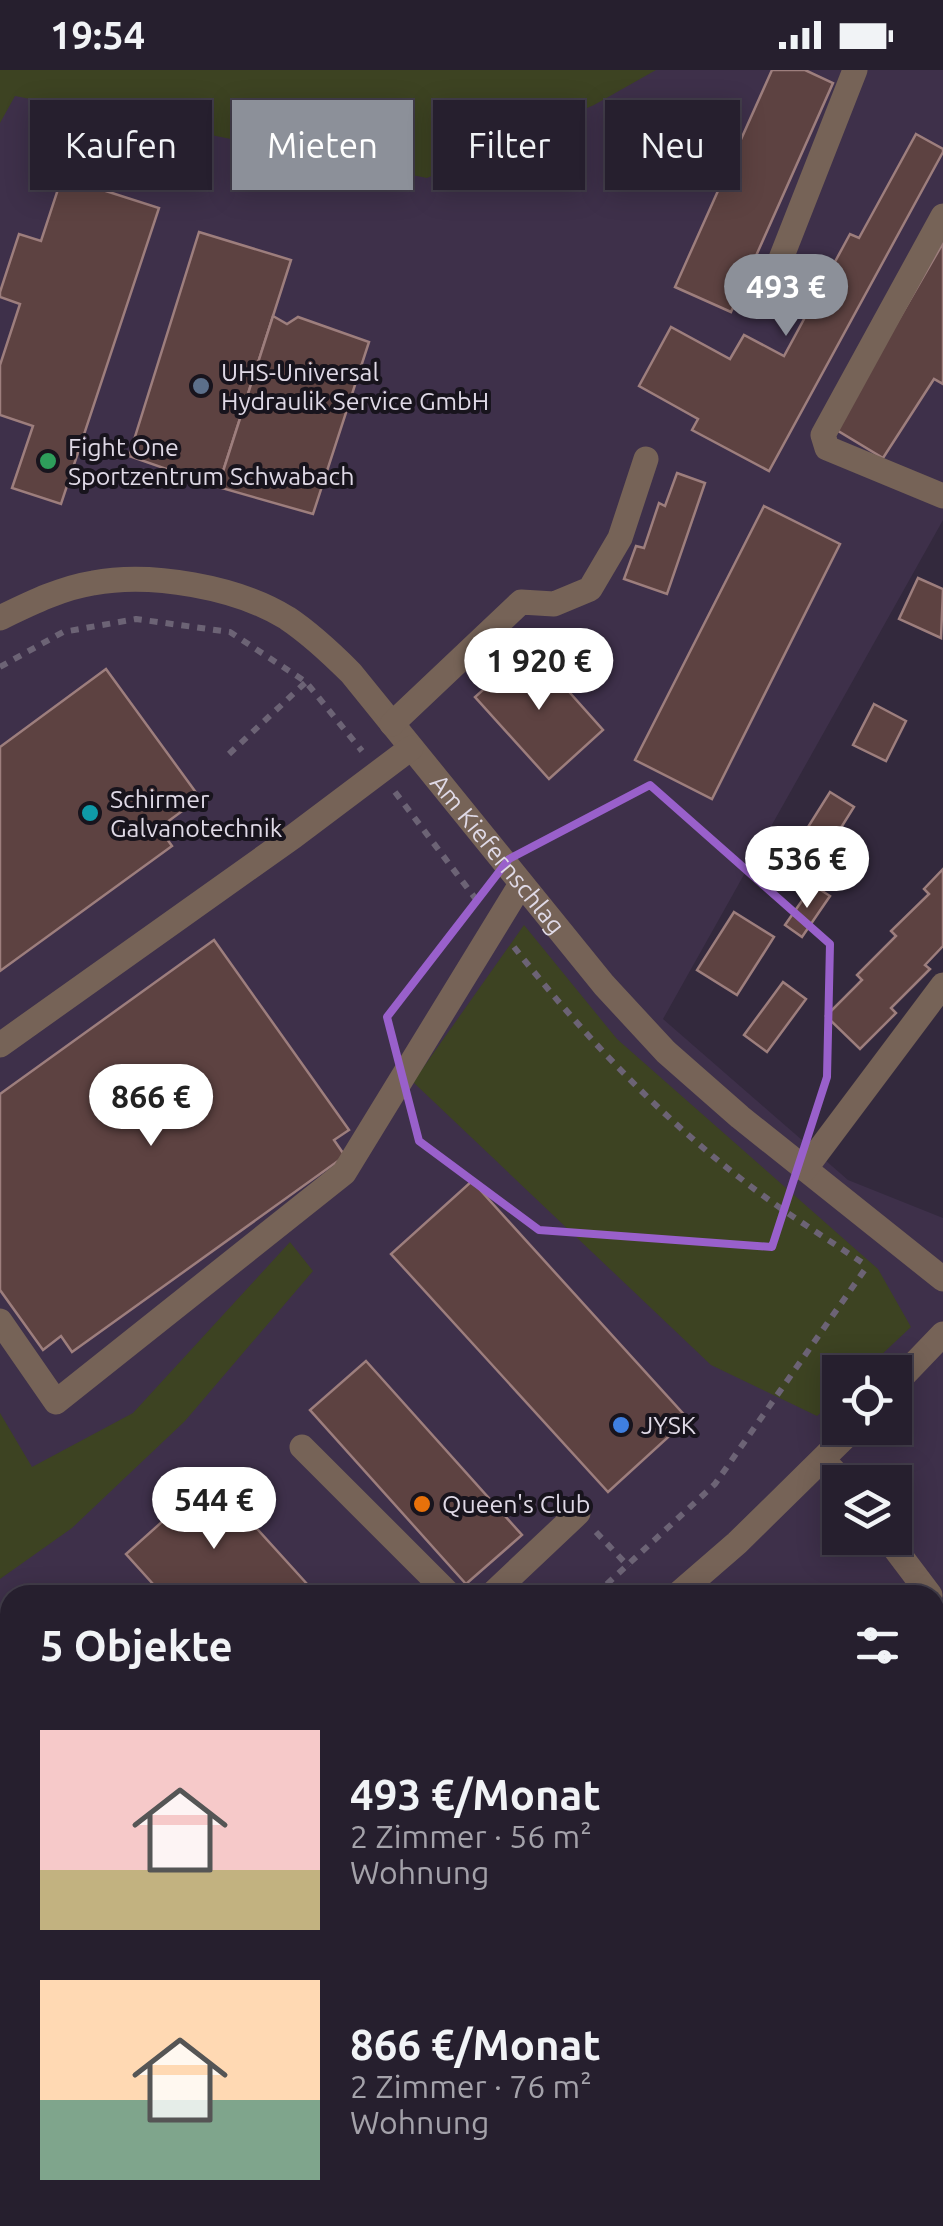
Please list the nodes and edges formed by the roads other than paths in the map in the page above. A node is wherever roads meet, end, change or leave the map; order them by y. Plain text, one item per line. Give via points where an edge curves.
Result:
1 (855, 70) edge
2 (943, 216) edge
3 (769, 289) dead end
4 (646, 458) dead end
5 (943, 496) edge
6 (0, 618) edge
7 (392, 724) junction
8 (410, 748) junction
9 (520, 884) junction
10 (943, 986) edge
11 (0, 1045) edge
12 (805, 1169) junction
13 (943, 1280) edge
14 (0, 1321) edge
15 (943, 1334) edge
16 (912, 1366) edge
17 (838, 1445) edge
18 (302, 1447) dead end
19 (823, 1460) junction
20 (828, 1465) edge
21 (578, 1513) road end
22 (900, 1555) edge
23 (440, 1585) edge
24 (502, 1585) edge
25 (688, 1585) edge
26 (922, 1585) edge

1 - 3 street
2 - 5 street via 823,435 826,448
4 - 7 street via 620,538 590,588 554,604 521,602
6 - 7 street, Am Kiefernschlag via 92,583 141,578 241,597 322,644
7 - 8 street, Am Kiefernschlag
8 - 9 street, Am Kiefernschlag
8 - 11 street
9 - 12 street, Am Kiefernschlag via 666,1052
9 - 14 street via 344,1173 56,1402
10 - 12 street
12 - 13 street, Am Kiefernschlag
15 - 16 street
17 - 19 street
18 - 23 street
19 - 20 street
19 - 25 street
21 - 24 street
22 - 26 street

